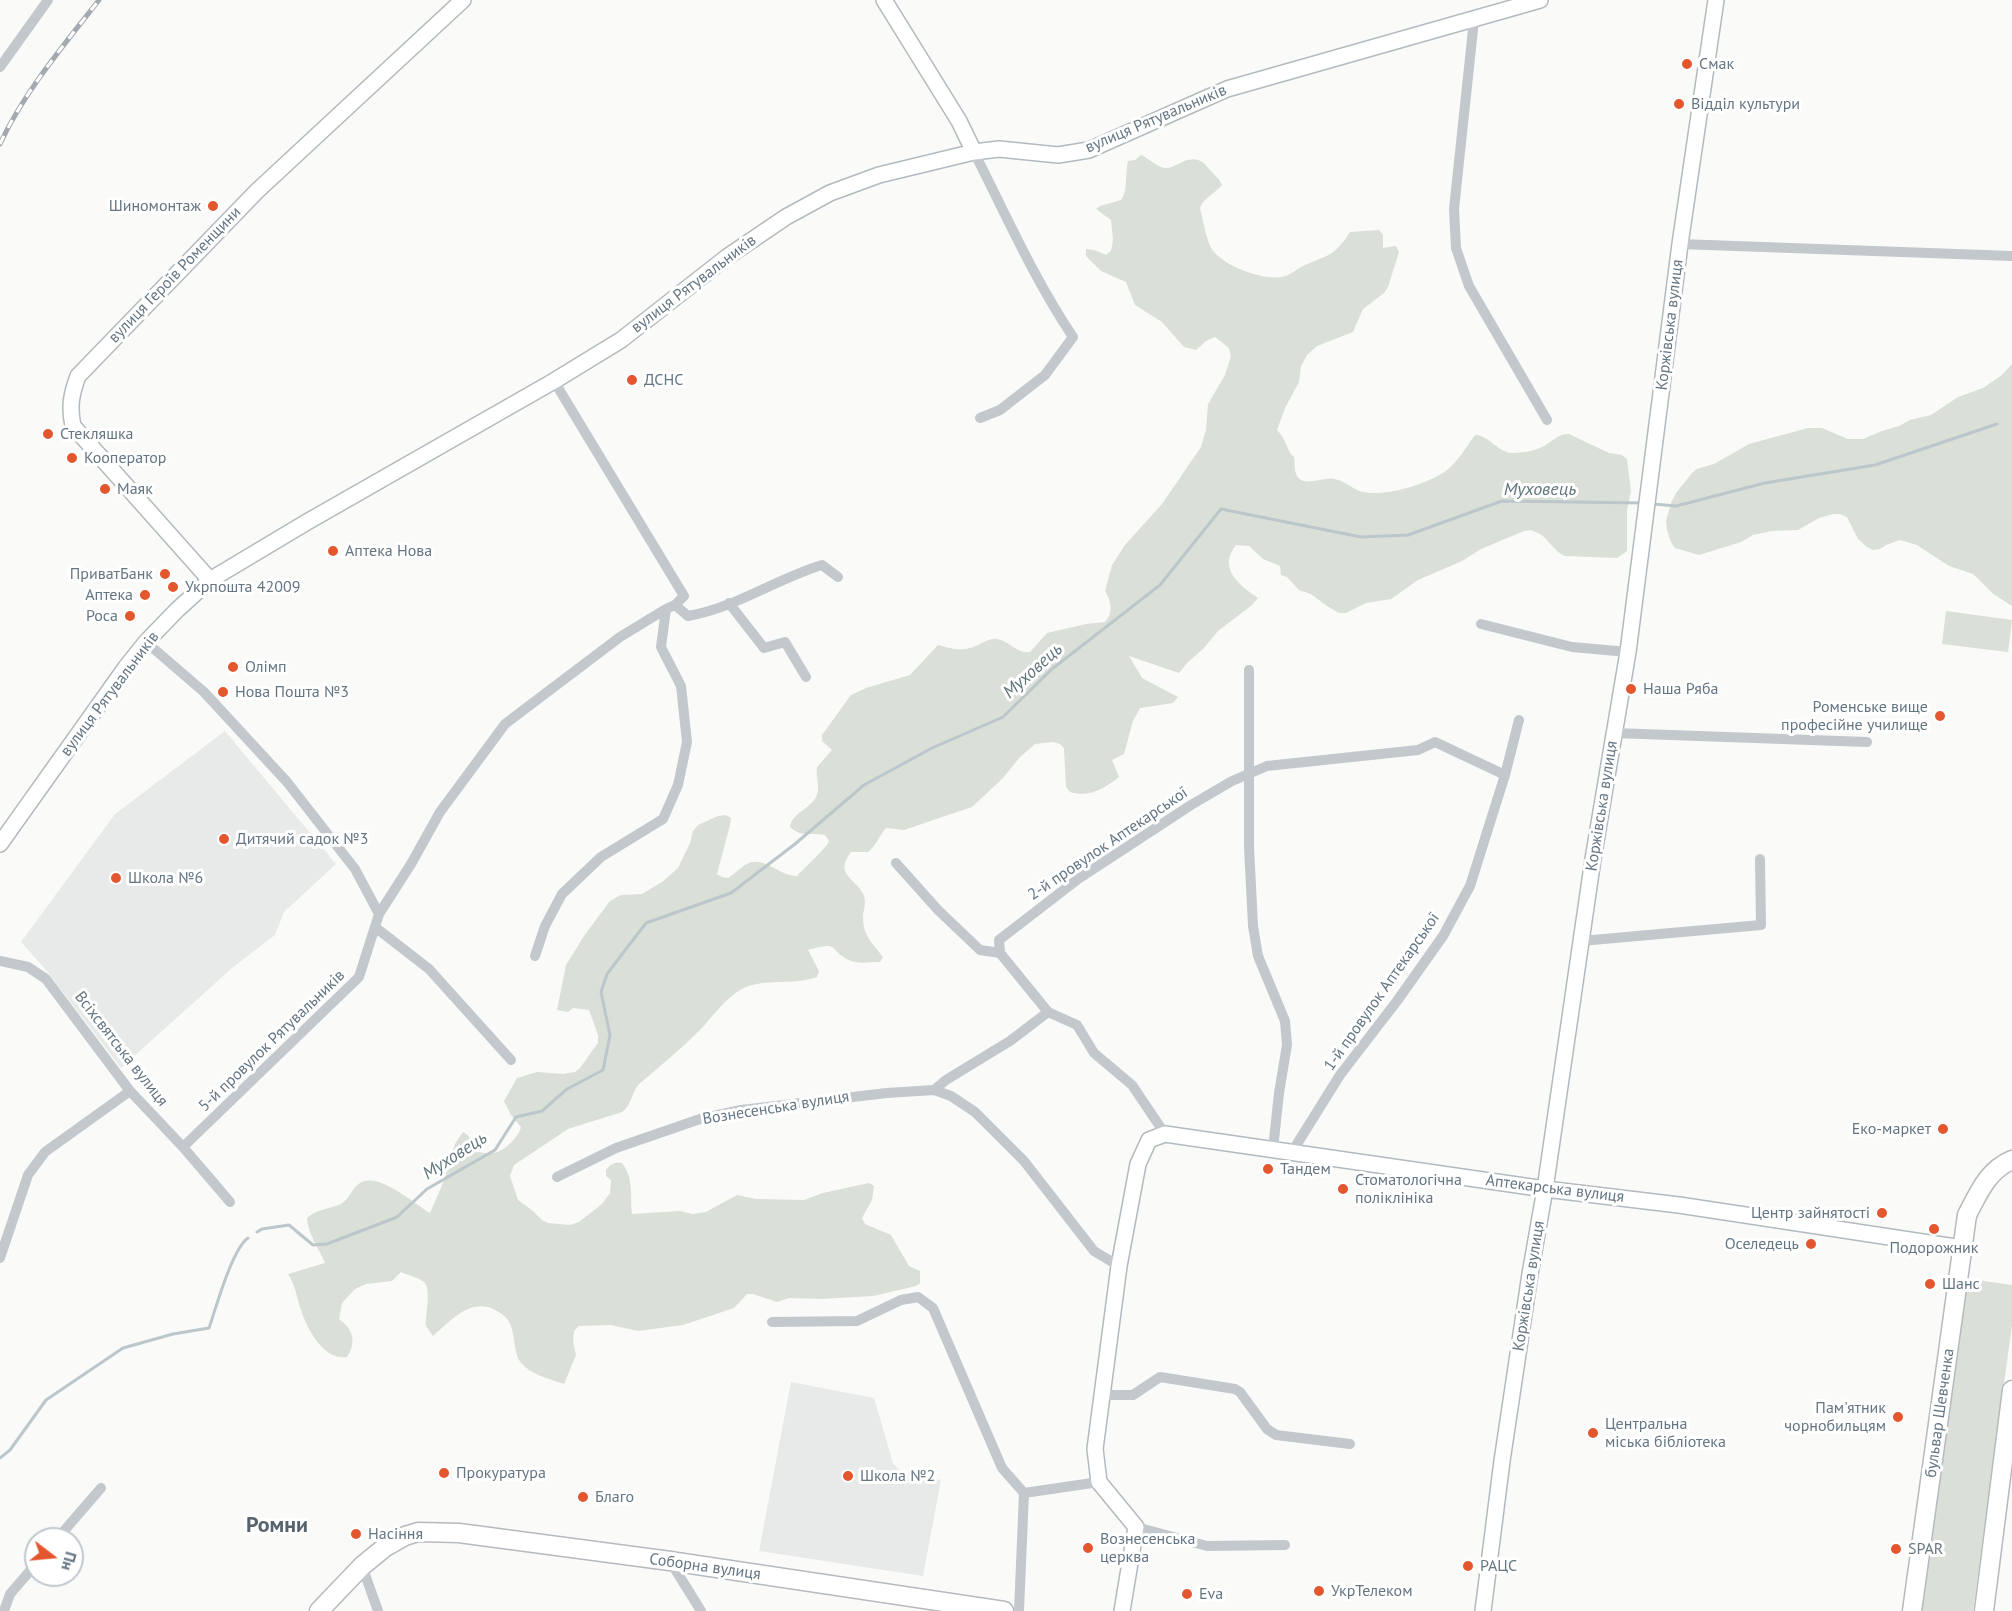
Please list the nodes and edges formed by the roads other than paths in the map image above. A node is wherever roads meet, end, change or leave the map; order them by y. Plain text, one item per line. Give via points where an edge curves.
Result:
1 (48, 0) edge
2 (463, 0) edge
3 (884, 0) edge
4 (1540, 0) edge
5 (1716, 0) edge
6 (1474, 20) junction
7 (0, 67) edge
8 (974, 152) junction
9 (1680, 244) junction
10 (2012, 256) edge
11 (554, 381) junction
12 (980, 418) dead end
13 (1547, 420) dead end
14 (838, 577) dead end
15 (210, 580) junction
16 (729, 603) junction
17 (670, 607) junction
18 (1481, 624) dead end
19 (146, 642) junction
20 (1628, 652) junction
21 (1250, 670) dead end
22 (806, 677) dead end
23 (1519, 720) dead end
24 (1614, 733) junction
25 (1867, 742) dead end
26 (1249, 774) junction
27 (1505, 775) junction
28 (0, 844) edge
29 (1760, 859) dead end
30 (896, 863) dead end
31 (379, 914) junction
32 (375, 927) junction
33 (1581, 941) junction
34 (1000, 953) junction
35 (535, 956) dead end
36 (0, 961) edge
37 (1048, 1012) junction
38 (511, 1060) dead end
39 (934, 1090) junction
40 (130, 1091) junction
41 (1165, 1134) junction
42 (183, 1147) junction
43 (1274, 1149) junction
44 (1292, 1152) junction
45 (2012, 1160) edge
46 (557, 1177) dead end
47 (1545, 1189) junction
48 (230, 1202) dead end
49 (1962, 1248) junction
50 (0, 1258) edge
51 (1119, 1266) junction
52 (772, 1322) dead end
53 (2012, 1390) edge
54 (1102, 1395) junction
55 (1350, 1444) dead end
56 (1099, 1482) junction
57 (101, 1488) dead end
58 (1024, 1493) junction
59 (67, 1527) edge
60 (1136, 1527) junction
61 (1285, 1545) dead end
62 (670, 1561) junction
63 (362, 1566) junction
64 (24, 1578) edge
65 (4, 1611) edge
66 (319, 1611) edge
67 (378, 1611) edge
68 (701, 1611) edge
69 (1004, 1611) edge
70 (1019, 1611) edge
71 (1122, 1611) edge
72 (1483, 1611) edge
73 (1912, 1611) edge
74 (1984, 1611) edge

1 - 7 street
2 - 15 street, вулиця Героїв Роменщини via 257,191 78,376 71,395 73,426
3 - 8 street
4 - 6 street, вулиця Рятувальників
5 - 9 street, Коржівська вулиця
6 - 8 street, вулиця Рятувальників via 1227,89 1089,150 1058,154 999,149
6 - 13 street via 1454,209 1456,248 1469,286
8 - 11 street, вулиця Рятувальників via 879,175 830,193 786,217 621,339
8 - 12 street via 1030,267 1073,337 1045,375 1000,410
9 - 10 street
9 - 20 street, Коржівська вулиця
11 - 15 street, вулиця Рятувальників
11 - 17 street via 684,596
14 - 16 street via 822,565
15 - 19 street, вулиця Рятувальників
16 - 17 street via 688,616
16 - 22 street via 764,648 785,642
17 - 31 street, 5-й провулок Рятувальників via 620,637 505,724 440,812
17 - 35 street via 661,647 681,686 687,742 678,785 663,819 601,857 562,894 544,926
18 - 20 street via 1572,647
19 - 28 street, вулиця Рятувальників
19 - 31 street via 204,692 287,782 355,869
20 - 24 street, Коржівська вулиця
21 - 26 street
23 - 27 street, 1-й провулок Аптекарської
24 - 25 street
24 - 33 street, Коржівська вулиця
26 - 27 street via 1267,766 1418,750 1435,742
26 - 34 street, 2-й провулок Аптекарської via 1191,805 1078,879 999,940
26 - 43 street via 1253,926 1258,956 1285,1021 1287,1045
27 - 44 street, 1-й провулок Аптекарської via 1470,886 1443,936 1340,1075
29 - 33 street via 1761,925
30 - 34 street via 980,950
31 - 32 street, 5-й провулок Рятувальників
32 - 38 street via 429,969
32 - 42 street, 5-й провулок Рятувальників via 359,977
33 - 47 street, Коржівська вулиця
34 - 37 street
36 - 40 street, Всіхсвятська вулиця via 28,967 46,979
37 - 39 street
37 - 41 street via 1077,1024 1094,1053 1132,1086
39 - 46 street, Вознесенська вулиця via 741,1110 700,1119 616,1148
39 - 51 street, Вознесенська вулиця via 975,1112 1024,1161 1094,1251
40 - 42 street, Всіхсвятська вулиця
40 - 50 street via 45,1152 28,1175
41 - 43 street, Аптекарська вулиця
41 - 51 street, Аптекарська вулиця via 1149,1140 1138,1164
42 - 48 street, Всіхсвятська вулиця
43 - 44 street, Аптекарська вулиця
44 - 47 street, Аптекарська вулиця
45 - 49 main road, бульвар Шевченка via 2000,1165 1983,1184 1967,1215
47 - 49 street, Аптекарська вулиця via 1690,1206
47 - 72 street, Коржівська вулиця via 1502,1461
49 - 73 main road, бульвар Шевченка
51 - 54 street
52 - 58 street via 857,1321 918,1296 933,1308 1002,1468
53 - 74 main road
54 - 55 street via 1133,1395 1160,1377 1235,1389 1276,1435
54 - 56 street via 1095,1449
56 - 58 street
56 - 60 street
57 - 59 street
58 - 70 street
60 - 61 street via 1208,1546
60 - 71 street
62 - 63 main road, Соборна вулиця via 459,1533 418,1532 384,1548
62 - 68 street
62 - 69 main road, Соборна вулиця
63 - 66 main road
63 - 67 street
64 - 65 street via 10,1594

